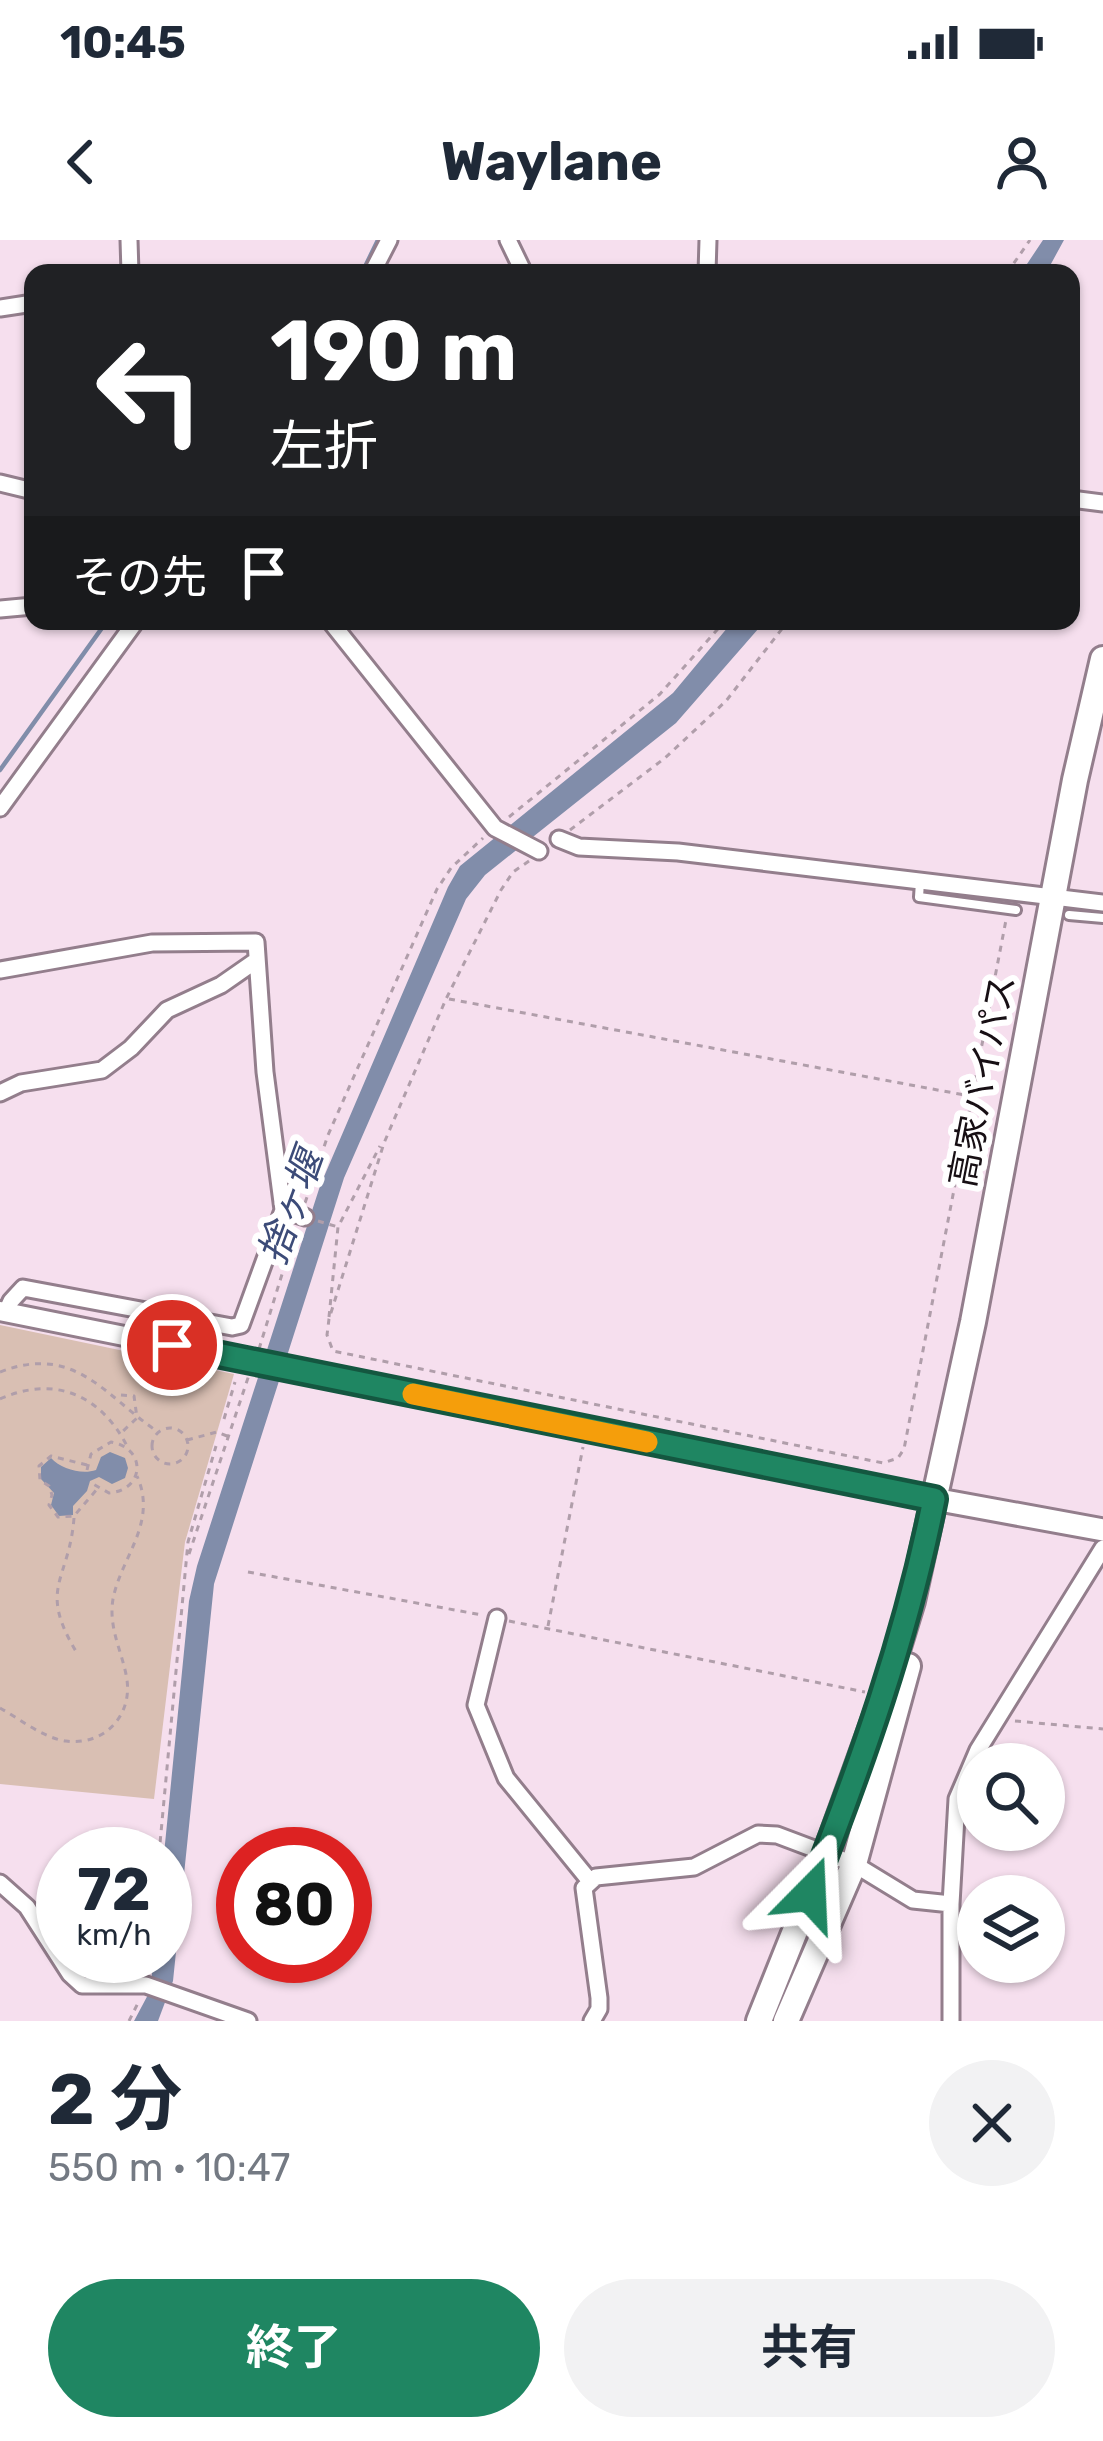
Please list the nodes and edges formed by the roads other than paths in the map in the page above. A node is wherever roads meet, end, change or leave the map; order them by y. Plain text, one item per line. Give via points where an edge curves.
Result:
1 (129, 630) edge
2 (337, 630) edge
3 (1102, 668) edge
4 (0, 808) edge
5 (560, 839) road end
6 (534, 847) road end
7 (920, 881) junction
8 (1103, 903) edge
9 (1061, 906) junction
10 (1012, 909) road end
11 (1103, 918) edge
12 (257, 961) junction
13 (0, 970) edge
14 (0, 1093) edge
15 (283, 1210) junction
16 (302, 1217) road end
17 (3, 1311) edge
18 (932, 1507) junction
19 (1103, 1530) edge
20 (1103, 1548) edge
21 (497, 1618) road end
22 (827, 1851) junction
23 (854, 1864) junction
24 (589, 1880) junction
25 (0, 1883) edge
26 (950, 1904) junction
27 (248, 2021) edge
28 (592, 2021) edge
29 (759, 2021) edge
30 (787, 2021) edge
31 (951, 2021) edge

1 - 4 street
2 - 6 street via 497,830
3 - 9 highway, 高家バイパス
5 - 7 street
7 - 9 street
7 - 10 lane via 919,897
8 - 9 street
9 - 11 lane
9 - 18 highway, 高家バイパス
12 - 13 street via 256,942 185,940
12 - 14 street via 167,1010 102,1070
12 - 15 street
15 - 16 street
15 - 17 street via 241,1325 23,1288
17 - 18 street
18 - 19 main road
18 - 22 highway, 高家バイパス via 884,1696
18 - 23 highway, 高家バイパス via 913,1647
20 - 26 street via 978,1750 957,1799
21 - 24 street via 476,1706 506,1778
22 - 23 street
22 - 24 street via 758,1834 694,1867
22 - 29 highway, 高家バイパス
23 - 26 street via 913,1900
23 - 30 highway, 高家バイパス
24 - 28 street via 599,2009
25 - 27 street via 27,1907 82,1985 147,1985
26 - 31 street

